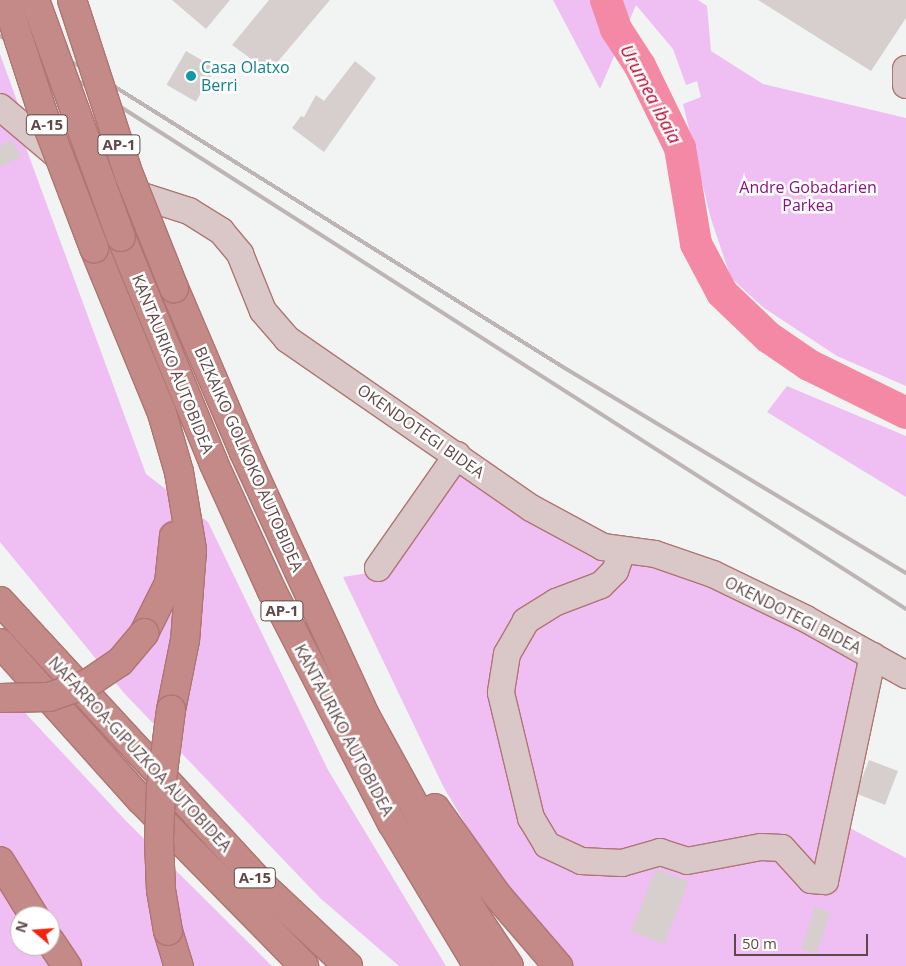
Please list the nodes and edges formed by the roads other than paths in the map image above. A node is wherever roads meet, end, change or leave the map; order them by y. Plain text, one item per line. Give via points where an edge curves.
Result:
1 (6, 0) edge
2 (35, 0) edge
3 (72, 0) edge
4 (906, 69) edge
5 (906, 85) edge
6 (2, 112) edge
7 (118, 308) junction
8 (457, 455) junction
9 (622, 551) junction
10 (378, 568) dead end
11 (0, 601) edge
12 (326, 630) junction
13 (0, 643) edge
14 (874, 656) junction
15 (906, 675) edge
16 (0, 698) edge
17 (0, 861) edge
18 (28, 906) edge
19 (179, 966) edge
20 (304, 966) edge
21 (348, 966) edge
22 (478, 966) edge
23 (509, 966) edge
24 (558, 966) edge

1 - 7 highway, A-15, bridge via 42,111
2 - 22 highway, KANTAURIKO AUTOBIDEA / AP-1, bridge via 121,237 214,464 272,591 392,822
3 - 12 highway, BIZKAIKO GOLKOKO AUTOBIDEA / AP-1, bridge via 129,175 174,288 244,452
4 - 5 street
6 - 8 street, OKENDOTEGI BIDEA via 70,167 114,187 189,211 221,231 240,254 257,300 287,339
7 - 16 highway, bridge via 165,456 173,509 174,546 169,583 144,634 120,662 87,684 49,696
7 - 19 highway, bridge via 164,421 179,472 192,550 185,640 171,710 161,787 159,840 161,890 168,931
8 - 9 street, OKENDOTEGI BIDEA via 560,525 602,546
8 - 10 street
9 - 14 street, OKENDOTEGI BIDEA via 656,554 713,574
9 - 14 street via 614,571 602,585 556,602 526,620 507,654 501,693 531,818 547,845 581,861 622,863 660,852 687,861 761,847 782,848 811,880 825,881
11 - 21 highway, NAFARROA-GIPUZKOA AUTOBIDEA / A-15 via 265,888
12 - 23 highway, KANTAURIKO AUTOBIDEA / AP-1 via 366,717 475,915
12 - 24 highway via 468,858
13 - 20 highway, NAFARROA-GIPUZKOA AUTOBIDEA / A-15 via 141,800
14 - 15 street, OKENDOTEGI BIDEA
17 - 18 highway

